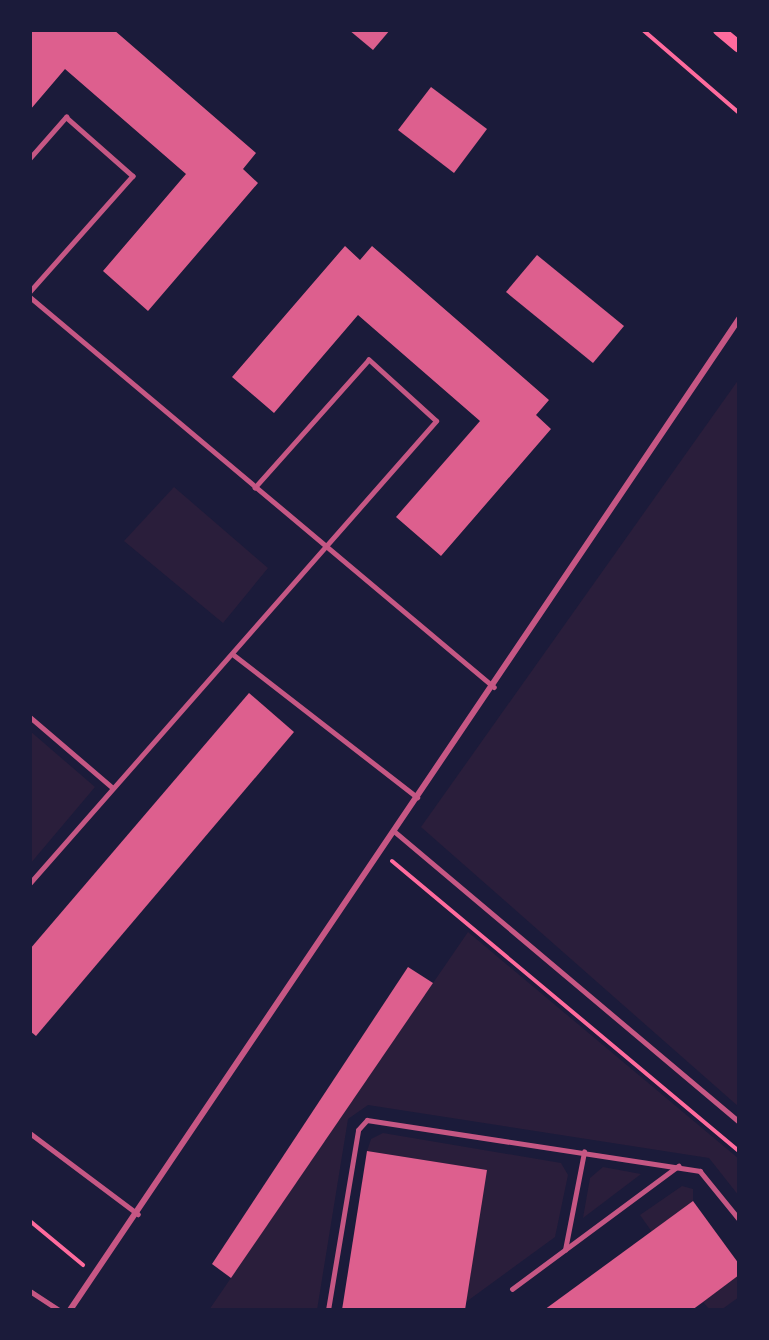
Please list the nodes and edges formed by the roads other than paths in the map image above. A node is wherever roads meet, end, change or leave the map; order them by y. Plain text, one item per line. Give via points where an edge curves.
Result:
1 (719, 30) edge
2 (739, 47) edge
3 (30, 158) edge
4 (30, 295) edge
5 (739, 319) edge
6 (255, 488) junction
7 (324, 547) junction
8 (234, 655) junction
9 (494, 687) junction
10 (30, 717) edge
11 (113, 788) junction
12 (417, 796) junction
13 (394, 831) junction
14 (30, 883) edge
15 (739, 1122) edge
16 (30, 1132) edge
17 (584, 1152) junction
18 (678, 1166) junction
19 (138, 1214) junction
20 (739, 1219) edge
21 (565, 1250) junction
22 (512, 1289) dead end
23 (30, 1291) edge
24 (59, 1310) edge
25 (70, 1310) edge
26 (328, 1310) edge

1 - 2 main road
3 - 4 lane via 66,117 133,176
4 - 6 lane
5 - 9 street
6 - 7 lane
6 - 7 lane via 369,360 436,421
7 - 8 lane
7 - 9 lane
8 - 11 lane
8 - 12 lane
9 - 12 street
10 - 11 lane
11 - 14 lane
12 - 13 street
13 - 15 lane
13 - 19 street
16 - 19 lane
17 - 18 lane
17 - 21 lane
17 - 26 lane via 367,1120 358,1130
18 - 20 lane via 704,1173
18 - 21 lane
19 - 25 street
21 - 22 lane
23 - 24 lane

